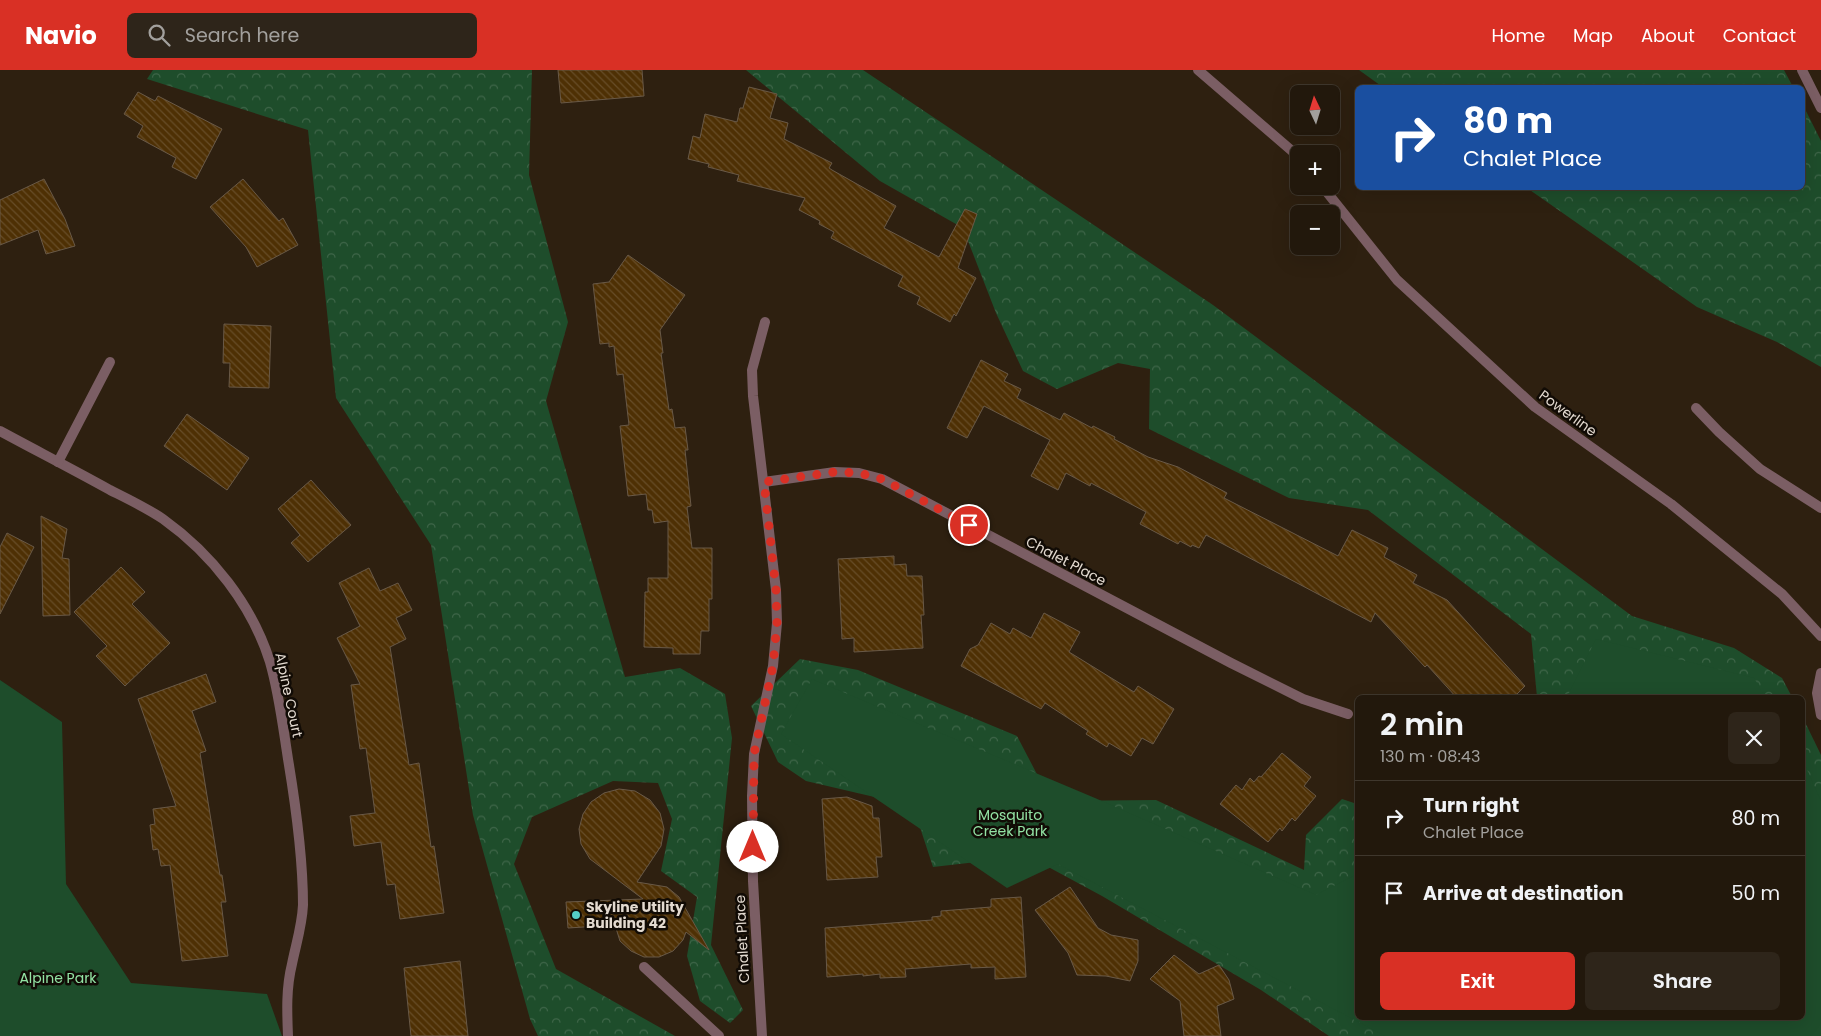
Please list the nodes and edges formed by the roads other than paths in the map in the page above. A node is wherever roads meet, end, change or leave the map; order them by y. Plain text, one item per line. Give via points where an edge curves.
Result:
1 (1198, 70) edge
2 (1802, 70) edge
3 (1821, 108) edge
4 (1290, 149) edge
5 (1329, 195) edge
6 (765, 322) dead end
7 (110, 362) dead end
8 (1696, 408) dead end
9 (0, 431) edge
10 (58, 462) junction
11 (764, 482) junction
12 (1821, 508) edge
13 (1821, 636) edge
14 (1821, 673) edge
15 (1348, 714) dead end
16 (1821, 715) edge
17 (644, 967) dead end
18 (288, 1036) edge
19 (719, 1036) edge
20 (762, 1036) edge

1 - 4 street
2 - 3 street
5 - 13 street, Powerline via 1397,280 1535,407 1671,504 1782,594
6 - 11 street, Chalet Place via 752,370 752,396
7 - 10 street
8 - 12 street via 1760,468
9 - 10 street, Alpine Court
10 - 18 street, Alpine Court via 162,518 189,539 213,562 234,590 254,623 270,662 292,783 303,868 302,916 291,966 287,1008
11 - 15 street, Chalet Place via 835,472 859,473 882,479 1230,663 1303,699
11 - 20 street, Chalet Place via 777,623 773,666 754,754 753,881
14 - 16 street via 1818,693
17 - 19 street

